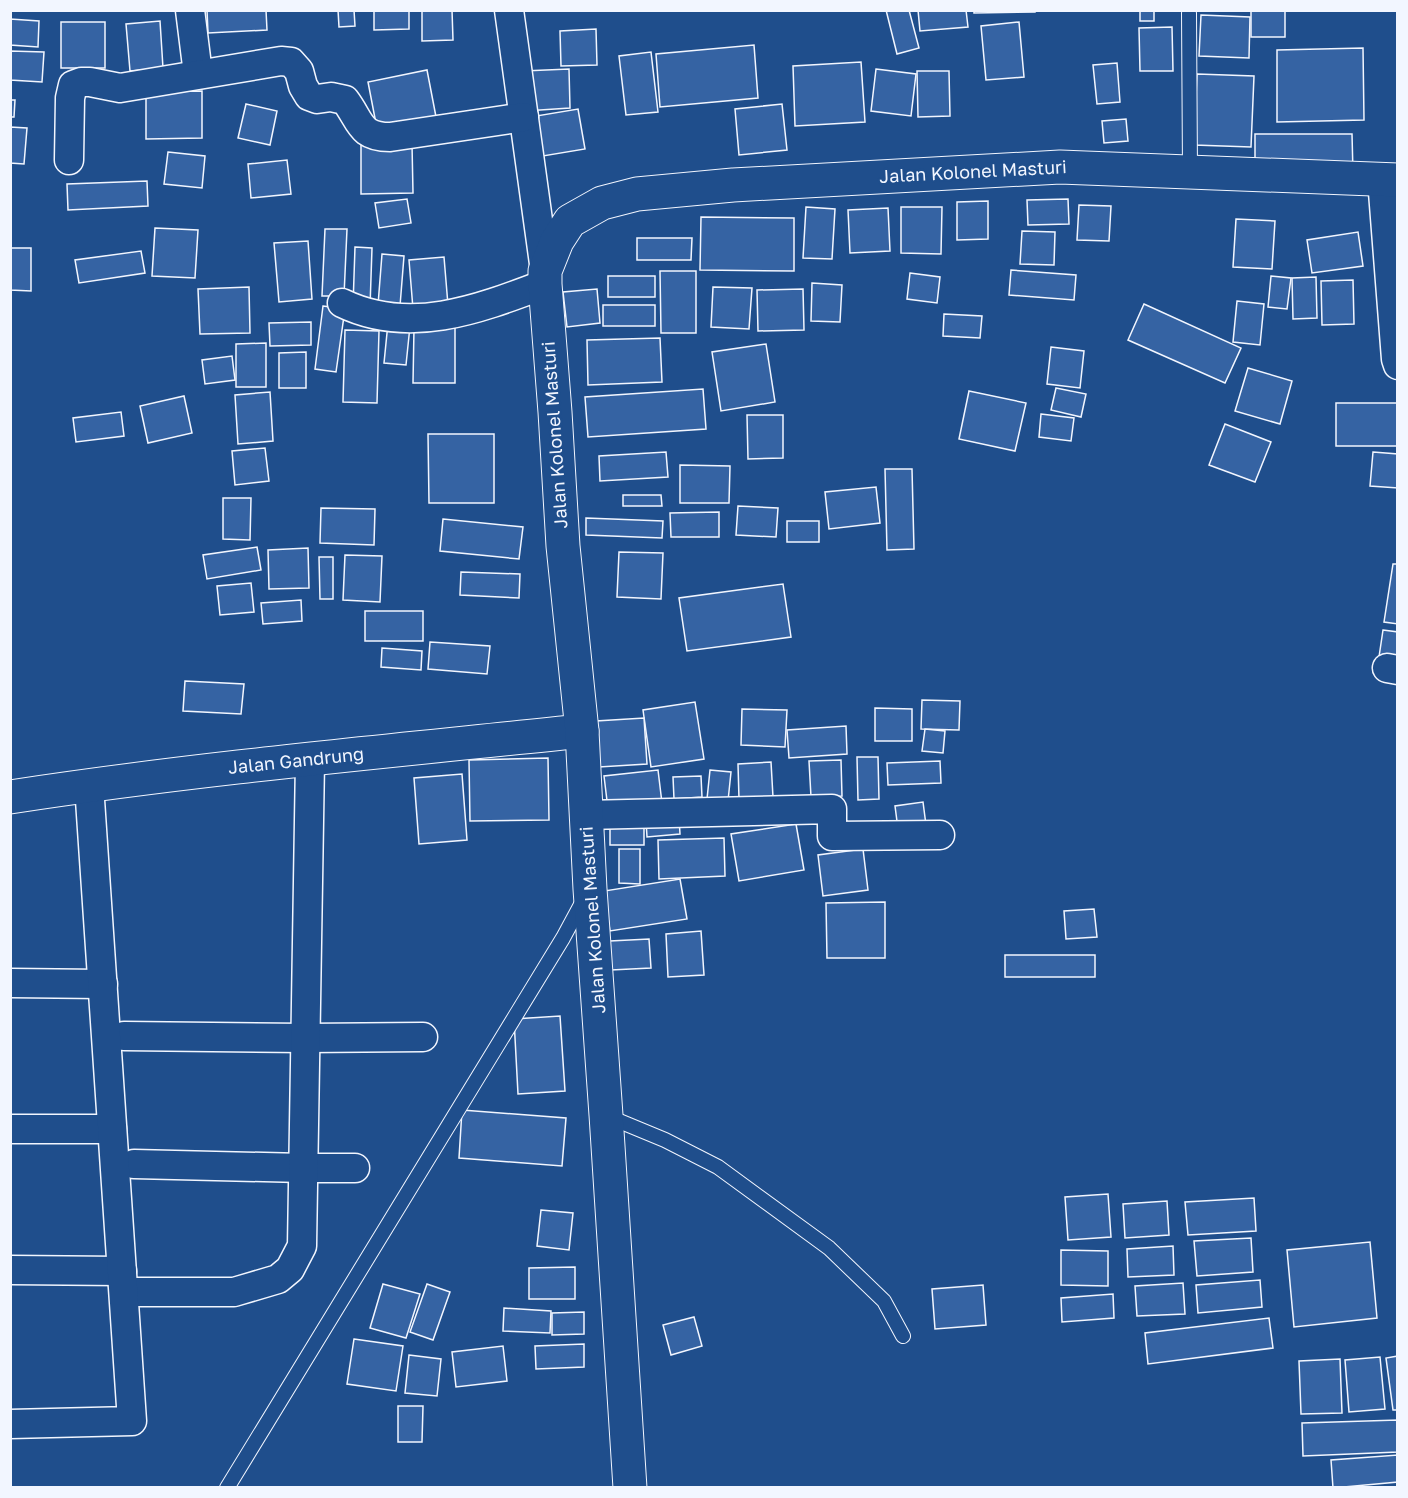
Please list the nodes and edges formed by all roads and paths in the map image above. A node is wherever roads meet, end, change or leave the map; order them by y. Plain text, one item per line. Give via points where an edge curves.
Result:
1 (190, 10) edge
2 (509, 10) edge
3 (1189, 13) dead end
4 (198, 74) junction
5 (524, 117) junction
6 (69, 160) dead end
7 (1190, 172) junction
8 (1390, 180) edge
9 (545, 277) junction
10 (342, 303) dead end
11 (1398, 364) edge
12 (582, 731) junction
13 (310, 760) junction
14 (89, 785) junction
15 (10, 797) edge
16 (586, 815) junction
17 (940, 835) dead end
18 (590, 889) junction
19 (10, 983) edge
20 (103, 984) junction
21 (124, 1036) dead end
22 (423, 1037) dead end
23 (305, 1038) junction
24 (606, 1115) junction
25 (10, 1129) edge
26 (112, 1129) junction
27 (134, 1164) dead end
28 (303, 1168) junction
29 (355, 1168) dead end
30 (10, 1270) edge
31 (129, 1281) junction
32 (903, 1336) dead end
33 (10, 1424) edge
34 (227, 1488) edge
35 (630, 1488) edge

1 - 4 street
2 - 5 street
3 - 7 lane
4 - 5 street via 291,62 309,96 345,100 360,126 380,137
4 - 6 street via 120,87 90,82 73,86
5 - 9 street
7 - 8 main road, Jalan Kolonel Masturi
7 - 9 main road, Jalan Kolonel Masturi via 1060,167 733,184 637,194 602,203 570,221 557,241
8 - 11 street
9 - 10 street via 469,311 422,319 357,311
9 - 12 main road, Jalan Kolonel Masturi via 563,546
12 - 13 main road, Jalan Gandrung
12 - 16 main road, Jalan Kolonel Masturi
13 - 14 main road, Jalan Gandrung
13 - 23 street
14 - 15 main road, Jalan Gandrung
14 - 20 street
16 - 17 street via 832,809 832,836
16 - 18 main road, Jalan Kolonel Masturi
18 - 24 main road, Jalan Kolonel Masturi
18 - 34 lane
19 - 20 street
20 - 26 street
21 - 23 street
22 - 23 street
23 - 28 street
24 - 32 lane via 718,1167 829,1248 884,1301
24 - 35 main road, Jalan Kolonel Masturi
25 - 26 street
26 - 31 street
27 - 28 street
28 - 29 street
28 - 31 street via 302,1246 290,1269 278,1279 234,1292
30 - 31 street
31 - 33 street via 132,1421

